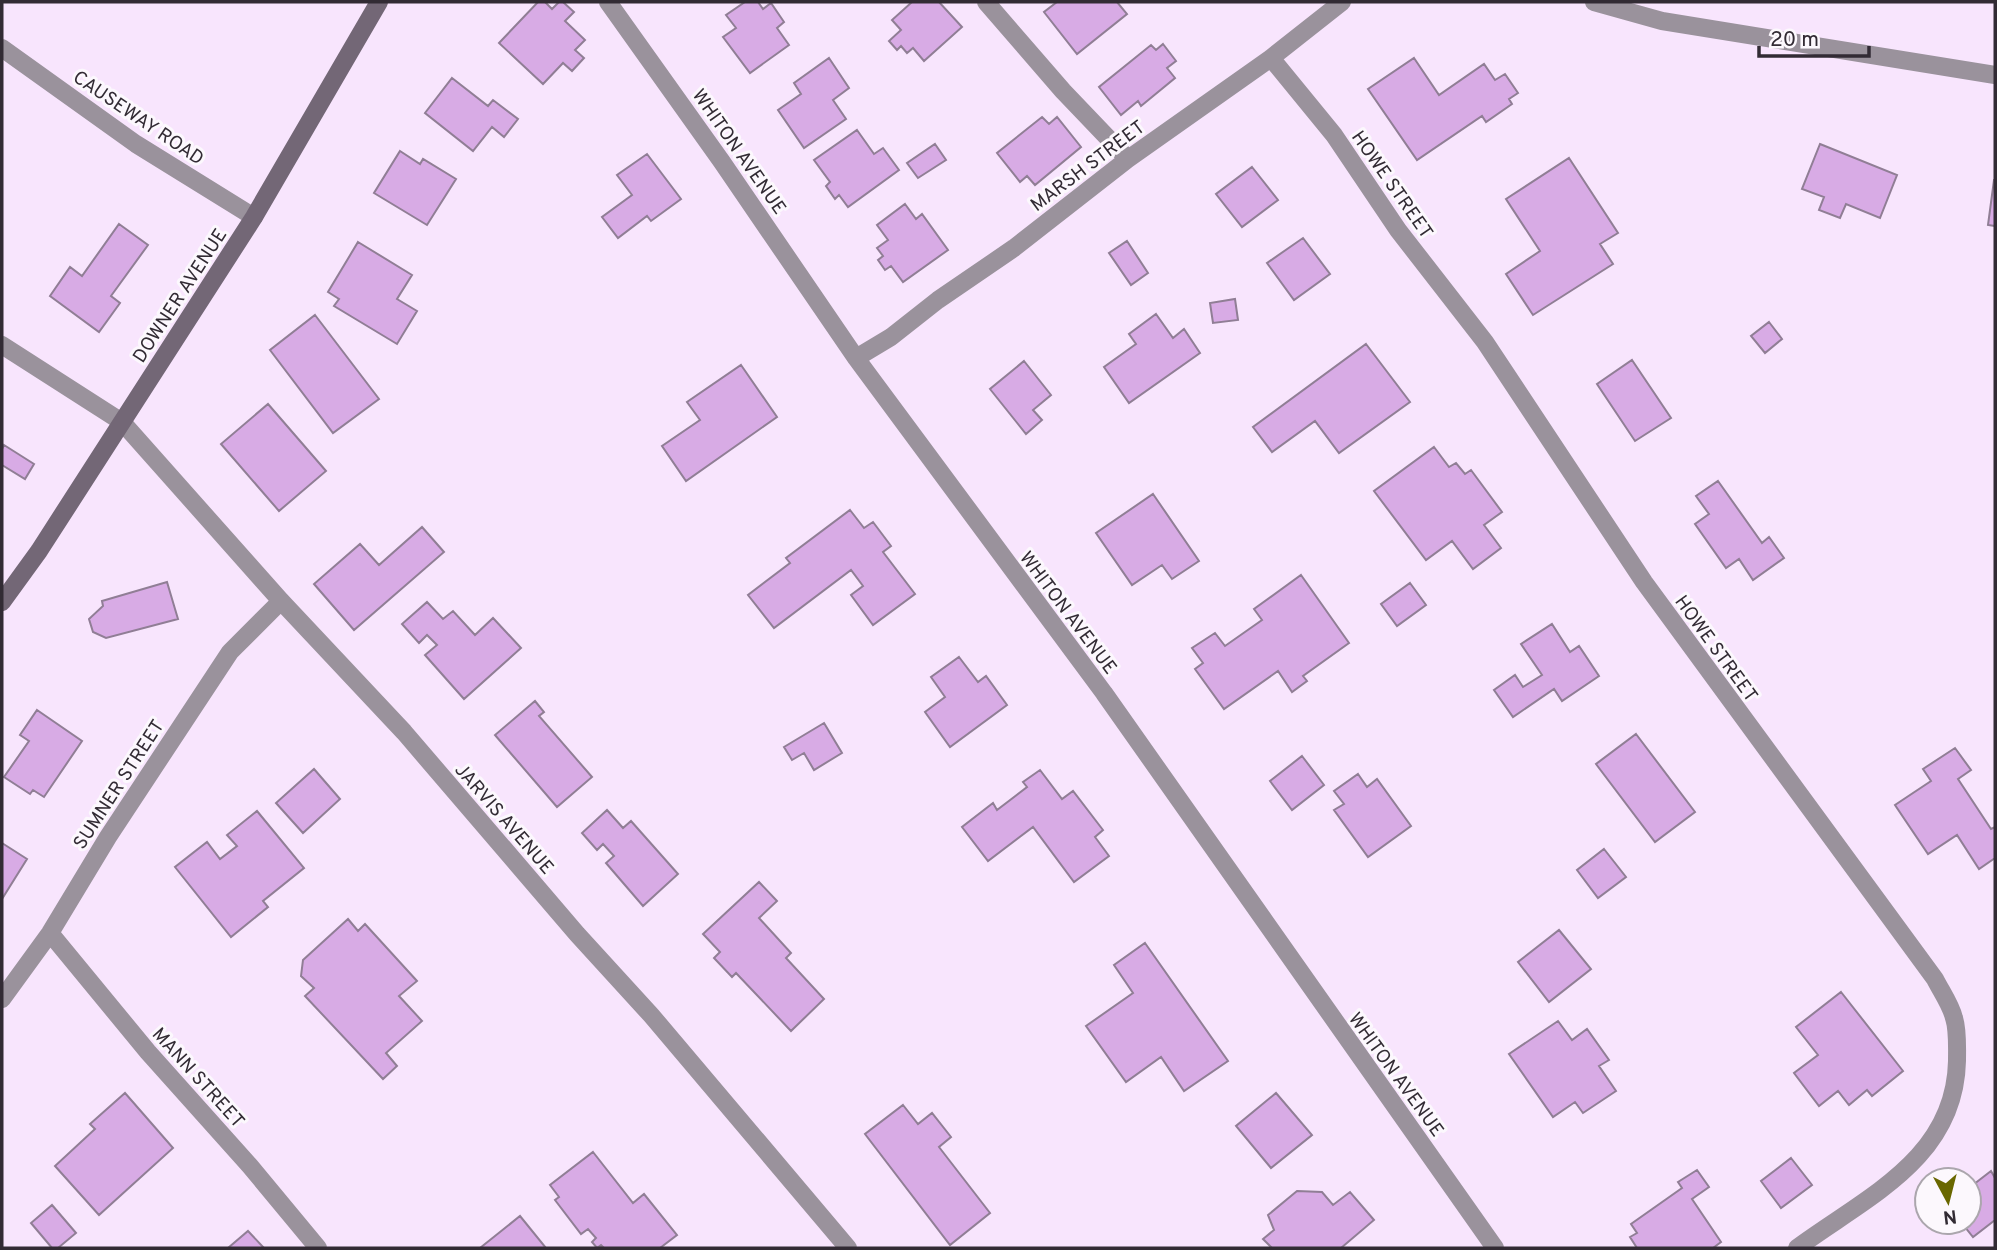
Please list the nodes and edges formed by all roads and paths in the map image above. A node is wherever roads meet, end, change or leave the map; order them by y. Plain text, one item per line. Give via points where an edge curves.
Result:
1 (379, 2) edge
2 (608, 2) edge
3 (986, 2) edge
4 (1342, 2) edge
5 (1594, 2) edge
6 (2, 48) edge
7 (1271, 58) junction
8 (1995, 75) edge
9 (1128, 159) junction
10 (254, 217) junction
11 (2, 345) edge
12 (856, 358) junction
13 (122, 422) junction
14 (281, 601) junction
15 (2, 602) edge
16 (50, 933) junction
17 (2, 999) edge
18 (318, 1248) edge
19 (848, 1248) edge
20 (1495, 1248) edge
21 (1797, 1248) edge

1 - 10 street, DOWNER AVENUE
2 - 12 street, WHITON AVENUE
3 - 9 street
4 - 7 street, MARSH STREET
5 - 8 street via 1661,21
6 - 10 street, CAUSEWAY ROAD via 136,144
7 - 9 street, MARSH STREET
7 - 21 street, HOWE STREET via 1334,135 1398,230 1485,342 1644,582 1935,979 1954,1018 1957,1086 1923,1153 1894,1180
9 - 12 street, MARSH STREET via 1014,248
10 - 13 street, DOWNER AVENUE
11 - 13 street, JARVIS AVENUE
12 - 20 street, WHITON AVENUE via 1104,694
13 - 14 street, JARVIS AVENUE
13 - 15 street, DOWNER AVENUE
14 - 16 street, SUMNER STREET via 230,652
14 - 19 street, JARVIS AVENUE via 404,732
16 - 17 street, SUMNER STREET
16 - 18 street, MANN STREET

